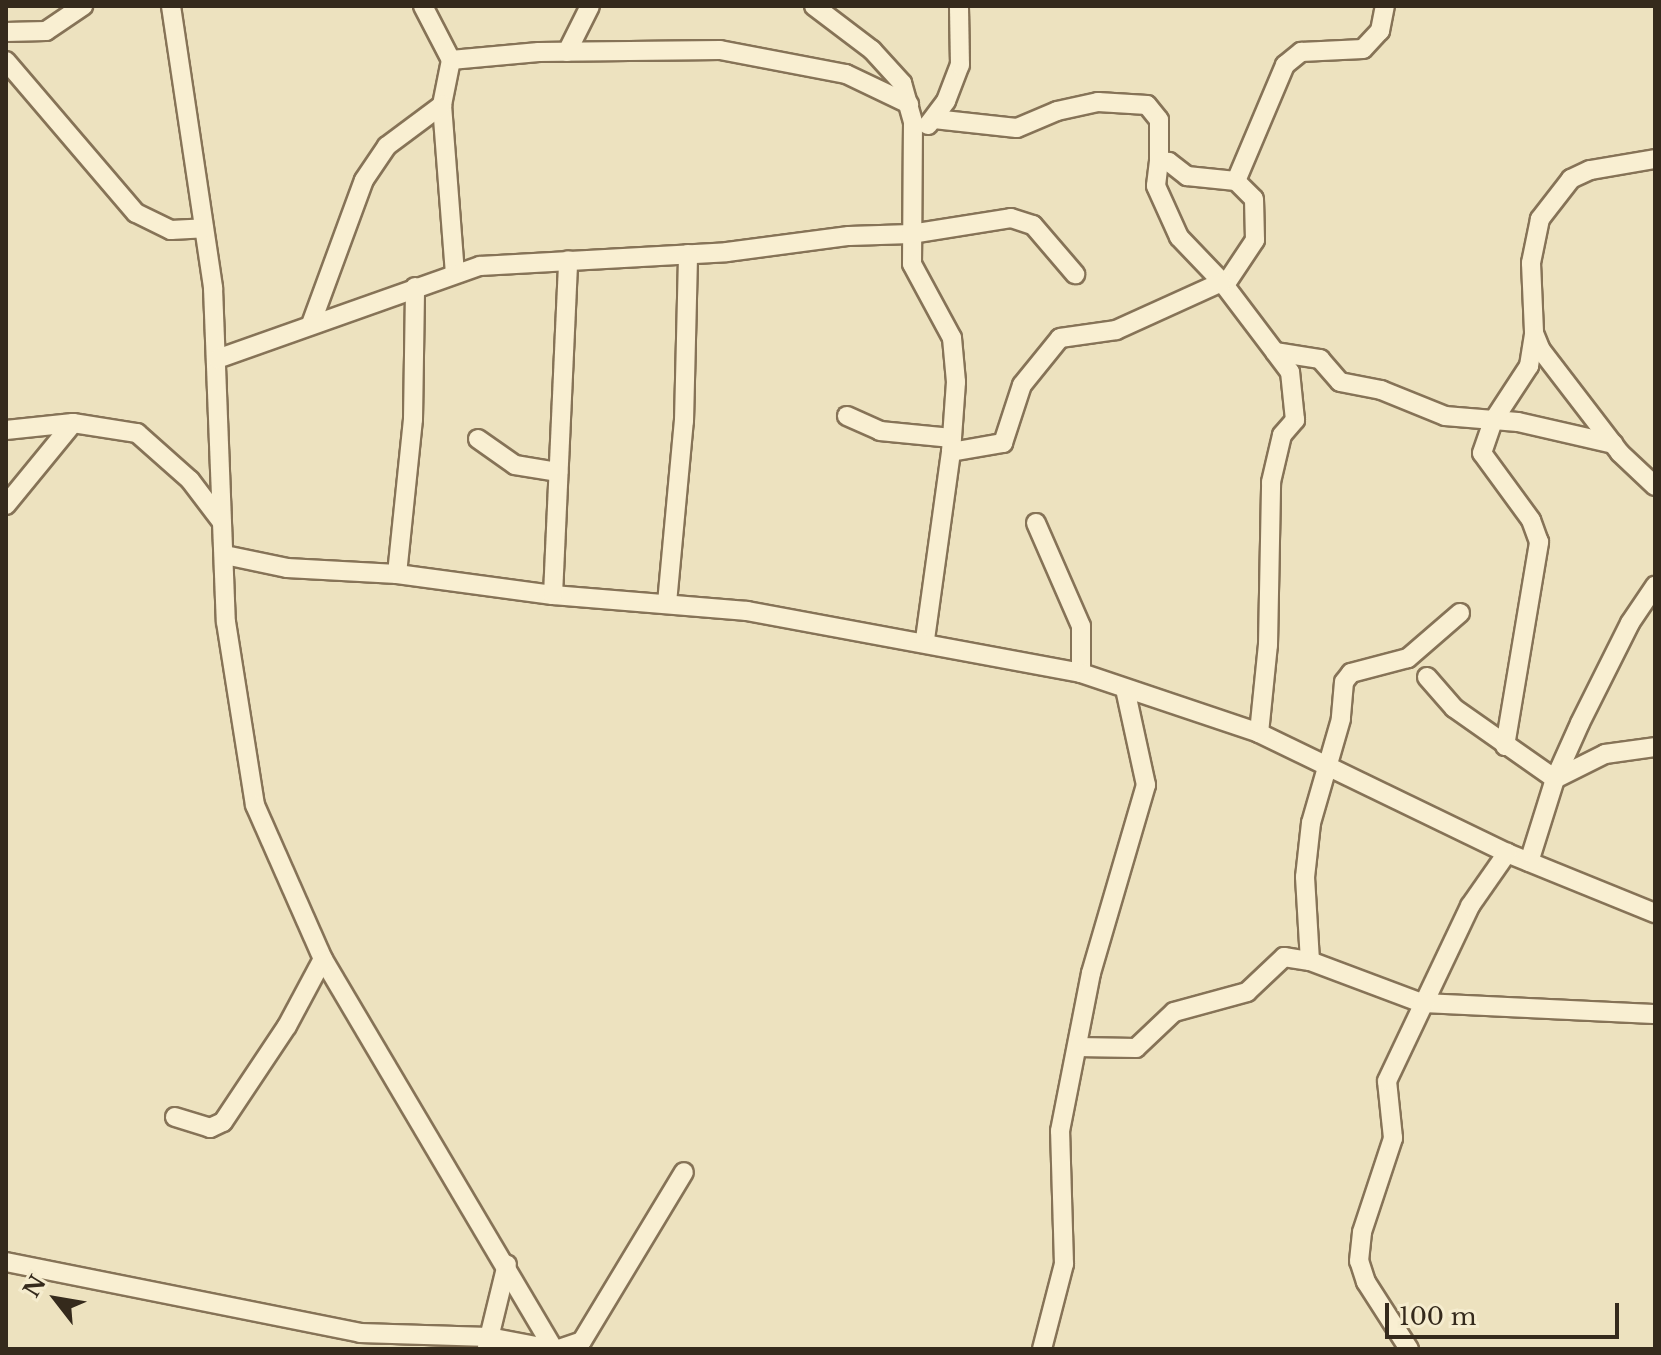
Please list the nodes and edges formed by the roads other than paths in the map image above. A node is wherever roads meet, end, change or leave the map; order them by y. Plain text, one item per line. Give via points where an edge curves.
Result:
1 (83, 6) edge
2 (171, 6) edge
3 (423, 6) edge
4 (590, 6) edge
5 (814, 6) edge
6 (959, 6) edge
7 (1385, 6) edge
8 (6, 32) edge
9 (567, 52) junction
10 (451, 60) junction
11 (6, 61) edge
12 (909, 104) junction
13 (442, 105) junction
14 (934, 119) junction
15 (914, 148) junction
16 (1655, 159) edge
17 (1159, 161) junction
18 (1236, 181) junction
19 (204, 228) junction
20 (911, 234) junction
21 (688, 254) junction
22 (568, 260) junction
23 (455, 273) junction
24 (1075, 274) dead end
25 (1224, 283) junction
26 (415, 287) junction
27 (311, 324) junction
28 (1534, 333) junction
29 (1275, 352) junction
30 (217, 359) junction
31 (847, 416) dead end
32 (1493, 421) junction
33 (73, 423) junction
34 (6, 430) edge
35 (478, 439) dead end
36 (1614, 444) junction
37 (951, 445) junction
38 (558, 472) junction
39 (1655, 486) edge
40 (6, 505) edge
41 (221, 521) junction
42 (1036, 523) dead end
43 (225, 555) junction
44 (397, 574) junction
45 (1655, 586) edge
46 (553, 595) junction
47 (667, 603) junction
48 (1460, 613) dead end
49 (925, 640) junction
50 (1081, 673) junction
51 (1427, 677) dead end
52 (1125, 689) junction
53 (1259, 733) junction
54 (1505, 746) junction
55 (1655, 747) edge
56 (1329, 764) junction
57 (1555, 779) junction
58 (1507, 853) junction
59 (1529, 862) junction
60 (1655, 913) edge
61 (323, 959) junction
62 (1310, 961) junction
63 (1422, 1003) junction
64 (1655, 1014) edge
65 (1077, 1047) junction
66 (175, 1117) dead end
67 (684, 1172) dead end
68 (6, 1262) edge
69 (507, 1264) junction
70 (488, 1343) edge
71 (555, 1349) edge
72 (1042, 1349) edge
73 (1409, 1349) edge

1 - 8 street via 46,31
2 - 19 street
3 - 10 street
4 - 9 street
5 - 12 street via 892,69
6 - 14 street via 960,65
7 - 18 street via 1380,31 1363,49 1301,52 1285,65
9 - 10 street
9 - 12 street via 738,52 846,74
10 - 13 street
11 - 19 street via 136,213 171,230
12 - 15 street
13 - 23 street
13 - 27 street via 387,146 364,180
14 - 15 street
14 - 17 street via 1017,128 1064,109 1131,101 1152,108 1159,120
15 - 20 street
16 - 28 street via 1575,176 1548,205 1535,232 1531,263
17 - 18 street via 1187,176
17 - 25 street via 1156,186 1174,229 1190,253
18 - 25 street via 1254,199 1257,229 1246,260
19 - 30 street
20 - 21 street via 883,232
20 - 24 street via 971,220 1018,218 1033,225
20 - 37 street via 916,278 952,338 956,382
21 - 22 street
21 - 47 street via 684,421
22 - 23 street via 480,266
22 - 38 street
23 - 26 street
25 - 29 street
25 - 37 street via 1116,330 1060,338 1022,385 1003,443
26 - 27 street
26 - 44 street via 413,419
27 - 30 street
28 - 32 street via 1529,366
28 - 36 street via 1552,367
29 - 32 street via 1320,359 1340,382 1381,390 1423,410
29 - 53 street via 1290,372 1295,420 1282,435 1271,482 1268,645
30 - 41 street
31 - 37 street via 880,431
32 - 36 street
32 - 54 street via 1483,456 1531,520 1540,555
33 - 34 street
33 - 40 street
33 - 41 street via 137,433 190,480
35 - 38 street via 515,465
36 - 39 street
37 - 49 street
38 - 46 street
41 - 43 street
42 - 50 street via 1081,626
43 - 44 street via 287,568
43 - 61 street via 233,688 255,805
44 - 46 street
45 - 57 street via 1609,661
46 - 47 street
47 - 49 street
48 - 56 street via 1408,658 1346,676
49 - 50 street
50 - 52 street
51 - 54 street via 1454,708
52 - 53 street
52 - 65 street via 1146,785 1106,913
53 - 56 street
54 - 57 street
55 - 57 street via 1605,754
56 - 58 street
56 - 62 street via 1314,807 1305,877
57 - 59 street
58 - 59 street
58 - 63 street via 1470,906
59 - 60 street
61 - 66 street via 287,1026 223,1122 210,1128
61 - 69 street
62 - 63 street
62 - 65 street via 1284,957 1247,992 1184,1007 1163,1019 1136,1048
63 - 64 street
63 - 73 street via 1387,1081 1393,1138 1359,1251 1366,1282
65 - 72 street via 1060,1131 1064,1264
67 - 71 street via 582,1341
68 - 70 street via 360,1333
69 - 70 street
69 - 71 street
70 - 71 street

